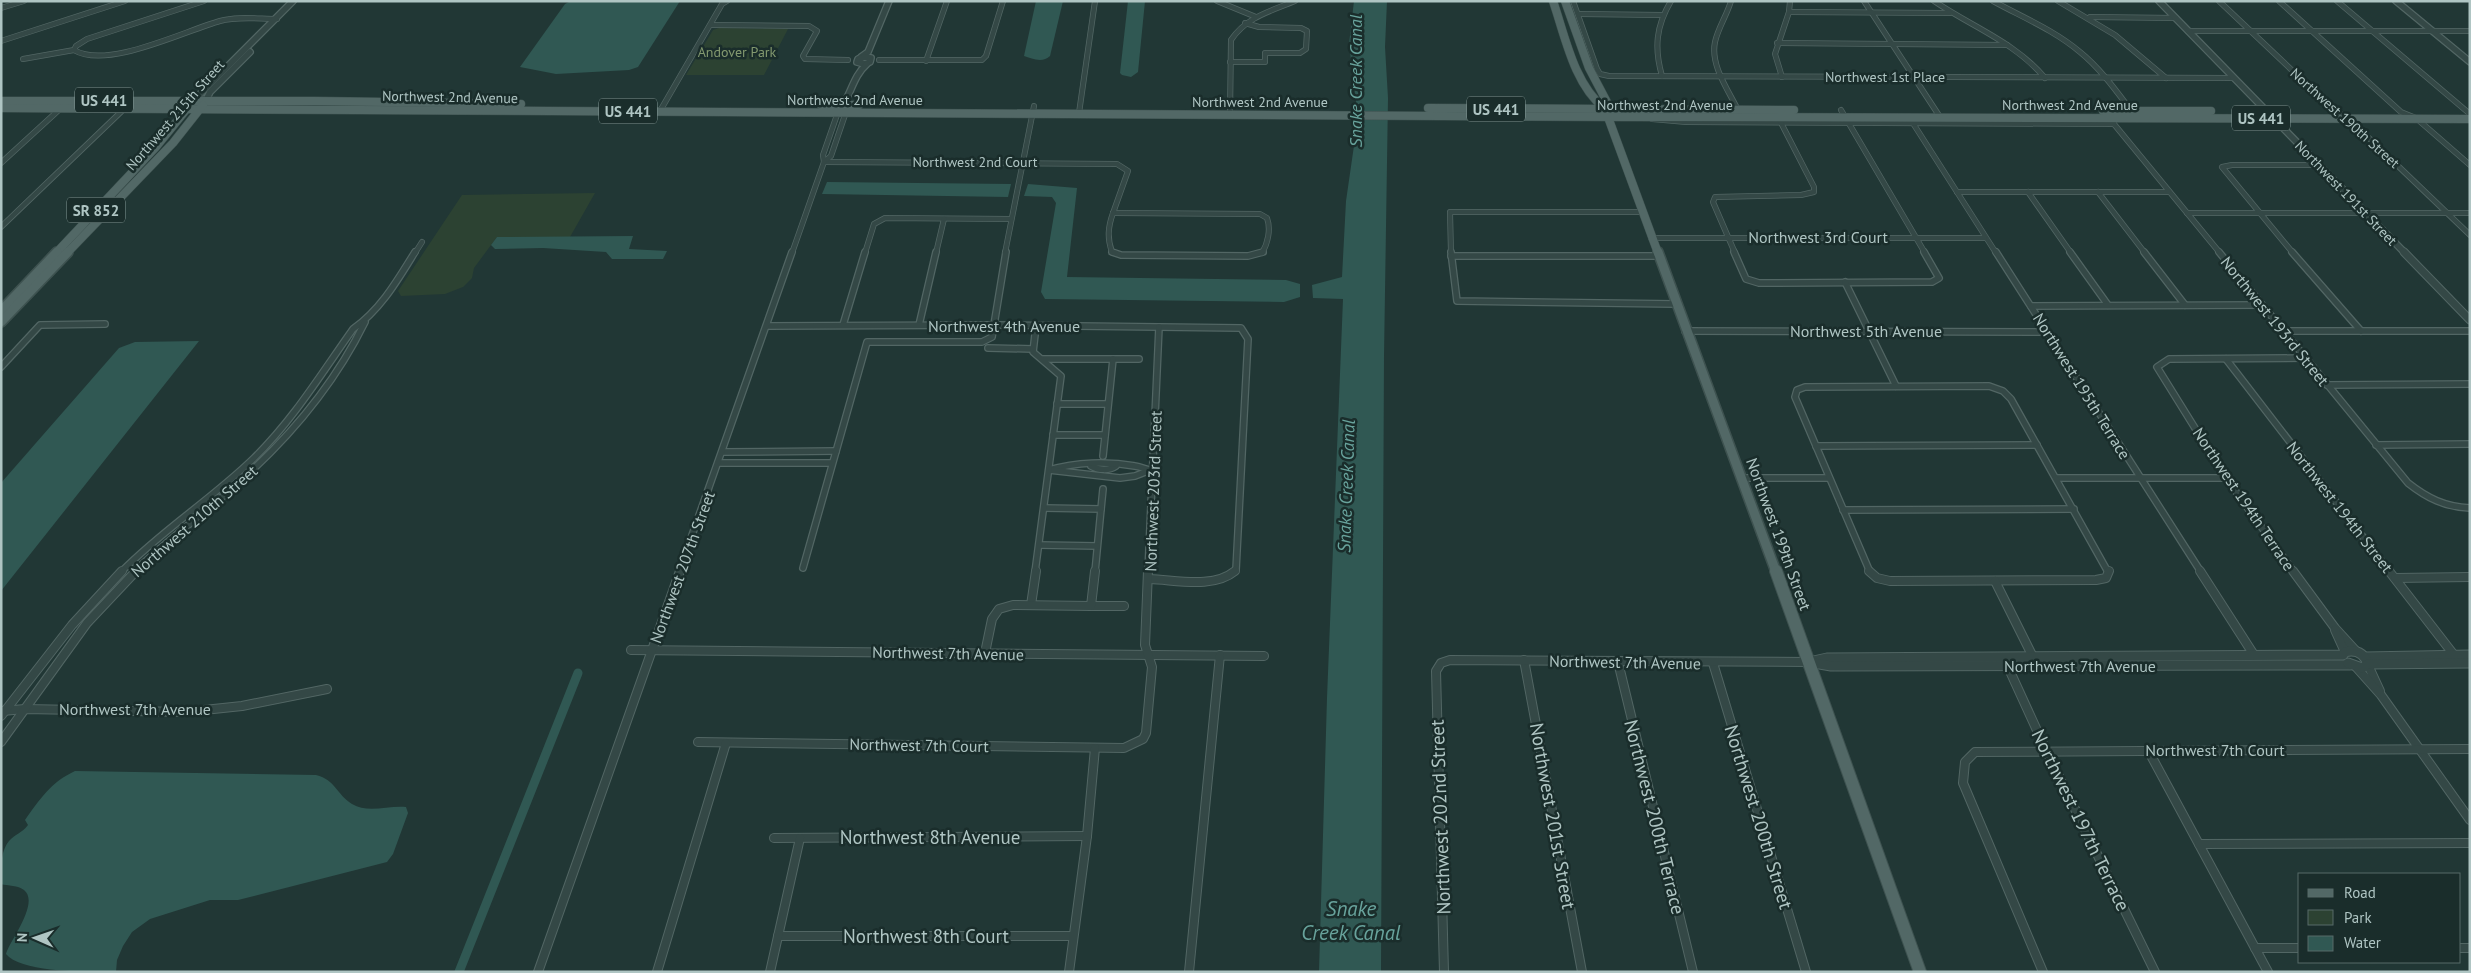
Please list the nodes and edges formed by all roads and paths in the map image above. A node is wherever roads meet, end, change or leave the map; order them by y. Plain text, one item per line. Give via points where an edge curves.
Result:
1 (24, 1) edge
2 (125, 1) edge
3 (204, 1) edge
4 (293, 1) edge
5 (727, 1) edge
6 (889, 1) edge
7 (947, 1) edge
8 (1003, 1) edge
9 (1095, 1) edge
10 (1217, 1) edge
11 (1295, 1) edge
12 (1553, 1) edge
13 (1565, 1) edge
14 (1573, 1) edge
15 (1671, 1) edge
16 (1731, 1) edge
17 (1790, 1) edge
18 (1864, 1) edge
19 (1934, 1) edge
20 (1994, 1) edge
21 (2058, 1) edge
22 (2159, 1) edge
23 (2219, 1) edge
24 (2279, 1) edge
25 (2337, 1) edge
26 (2396, 1) edge
27 (1, 8) edge
28 (1789, 12) junction
29 (1871, 13) junction
30 (1950, 13) junction
31 (1579, 14) junction
32 (1662, 15) junction
33 (1256, 17) junction
34 (2090, 17) junction
35 (2176, 18) junction
36 (277, 19) junction
37 (1245, 23) junction
38 (711, 25) junction
39 (2188, 31) junction
40 (2312, 31) junction
41 (2370, 31) junction
42 (2433, 31) junction
43 (2470, 31) edge
44 (2250, 32) junction
45 (264, 33) junction
46 (1, 41) edge
47 (1777, 43) junction
48 (1892, 44) junction
49 (2007, 44) junction
50 (74, 50) junction
51 (23, 59) dead end
52 (869, 59) junction
53 (926, 61) junction
54 (859, 62) junction
55 (1230, 62) junction
56 (2470, 62) edge
57 (1662, 76) junction
58 (1722, 76) junction
59 (1782, 77) junction
60 (1915, 78) junction
61 (2045, 78) junction
62 (2105, 78) junction
63 (2166, 78) junction
64 (2234, 78) junction
65 (194, 100) junction
66 (206, 100) junction
67 (1, 101) edge
68 (391, 102) junction
69 (1, 108) edge
70 (61, 108) junction
71 (188, 108) junction
72 (200, 108) junction
73 (662, 108) junction
74 (124, 109) junction
75 (1605, 109) junction
76 (385, 110) junction
77 (843, 110) junction
78 (1033, 110) junction
79 (1080, 110) junction
80 (1841, 110) junction
81 (1230, 111) junction
82 (2131, 111) junction
83 (2266, 111) junction
84 (2334, 111) junction
85 (1470, 112) junction
86 (2401, 112) junction
87 (1740, 113) junction
88 (1938, 114) junction
89 (2469, 114) edge
90 (1777, 116) junction
91 (1608, 117) junction
92 (1643, 117) junction
93 (2137, 118) junction
94 (2273, 118) junction
95 (2348, 118) junction
96 (2416, 118) junction
97 (1849, 120) junction
98 (1911, 120) junction
99 (2111, 121) junction
100 (824, 162) junction
101 (1, 163) edge
102 (1022, 163) junction
103 (2319, 165) junction
104 (2470, 166) edge
105 (2222, 167) joint
106 (116, 188) junction
107 (130, 188) junction
108 (1957, 192) junction
109 (2028, 192) junction
110 (2098, 192) junction
111 (2170, 192) junction
112 (1642, 212) junction
113 (1113, 213) junction
114 (2187, 213) junction
115 (2258, 213) junction
116 (2365, 213) junction
117 (2447, 213) junction
118 (2470, 213) edge
119 (1265, 216) joint
120 (1011, 218) junction
121 (944, 219) junction
122 (1, 227) edge
123 (2470, 235) edge
124 (1726, 237) junction
125 (1916, 237) junction
126 (1652, 238) junction
127 (1985, 238) junction
128 (422, 242) dead end
129 (1451, 256) junction
130 (1658, 256) junction
131 (1845, 282) junction
132 (1676, 304) junction
133 (2185, 305) junction
134 (2261, 305) junction
135 (2031, 306) junction
136 (2108, 306) junction
137 (2, 318) edge
138 (2470, 320) edge
139 (365, 322) junction
140 (104, 324) dead end
141 (843, 325) junction
142 (919, 325) junction
143 (994, 325) junction
144 (768, 326) junction
145 (1036, 326) junction
146 (1159, 327) junction
147 (1685, 331) junction
148 (2283, 331) junction
149 (2361, 331) junction
150 (2470, 331) edge
151 (1869, 332) junction
152 (2047, 332) junction
153 (1034, 334) joint
154 (988, 348) dead end
155 (1033, 349) junction
156 (2305, 358) junction
157 (1042, 359) junction
158 (1113, 359) junction
159 (1139, 359) dead end
160 (2226, 359) junction
161 (1, 366) edge
162 (2470, 384) edge
163 (2327, 385) junction
164 (1896, 386) junction
165 (1057, 404) junction
166 (1108, 404) junction
167 (1053, 435) junction
168 (1105, 435) junction
169 (2376, 444) junction
170 (2470, 444) edge
171 (2037, 445) junction
172 (1816, 446) junction
173 (836, 451) junction
174 (723, 452) junction
175 (787, 452) junction
176 (805, 452) junction
177 (1103, 456) dead end
178 (719, 463) junction
179 (783, 463) junction
180 (801, 463) junction
181 (832, 463) junction
182 (1092, 466) junction
183 (1049, 470) junction
184 (1151, 471) junction
185 (1091, 474) junction
186 (1742, 478) junction
187 (1829, 478) junction
188 (2057, 478) junction
189 (2139, 478) junction
190 (2226, 478) junction
191 (1103, 489) dead end
192 (1044, 508) junction
193 (2470, 508) edge
194 (1100, 509) junction
195 (1843, 510) junction
196 (2074, 510) junction
197 (1039, 545) junction
198 (1097, 546) junction
199 (802, 568) dead end
200 (2470, 577) edge
201 (2395, 578) junction
202 (1150, 579) junction
203 (1995, 581) junction
204 (1031, 605) junction
205 (1091, 606) junction
206 (1124, 606) dead end
207 (2335, 628) junction
208 (631, 650) dead end
209 (651, 650) junction
210 (2357, 652) junction
211 (985, 653) junction
212 (2344, 653) junction
213 (1148, 654) junction
214 (1220, 655) junction
215 (2254, 655) junction
216 (2454, 655) junction
217 (2470, 655) edge
218 (1264, 656) dead end
219 (2033, 657) junction
220 (1524, 660) junction
221 (1618, 662) junction
222 (1712, 662) junction
223 (1809, 662) junction
224 (2367, 662) junction
225 (2470, 663) edge
226 (1441, 664) joint
227 (2353, 666) junction
228 (2008, 667) junction
229 (327, 689) dead end
230 (2381, 695) junction
231 (25, 709) junction
232 (2, 713) edge
233 (1, 742) edge
234 (698, 742) dead end
235 (726, 743) junction
236 (1139, 743) joint
237 (1095, 748) junction
238 (2420, 749) junction
239 (2470, 749) edge
240 (2046, 750) junction
241 (2148, 750) junction
242 (2470, 820) edge
243 (1086, 836) junction
244 (774, 838) dead end
245 (800, 838) junction
246 (2470, 843) edge
247 (2199, 844) junction
248 (778, 936) junction
249 (1073, 936) junction
250 (2255, 948) junction
251 (2298, 948) edge
252 (538, 972) edge
253 (657, 972) edge
254 (770, 972) edge
255 (1069, 972) edge
256 (1189, 972) edge
257 (1444, 972) edge
258 (1582, 972) edge
259 (1693, 972) edge
260 (1806, 972) edge
261 (1920, 972) edge
262 (2043, 972) edge
263 (2154, 972) edge
264 (2268, 972) edge

1 - 27 street
2 - 46 street
3 - 50 street via 87,39
4 - 36 street, Northwest 215th Street
5 - 38 street
6 - 52 street
7 - 53 street
8 - 53 street via 982,60
9 - 79 street
10 - 33 street
11 - 33 street
12 - 75 main road, Northwest 199th Street via 1581,78 1596,104
13 - 75 main road, Northwest 199th Street via 1589,68 1608,104
14 - 31 street
15 - 32 street
16 - 58 street via 1715,43
17 - 28 street
18 - 29 street
19 - 30 street
20 - 62 street via 2059,37 2080,52
21 - 34 street
22 - 35 street, Northwest 191st Street
23 - 44 street, Northwest 190th Street
24 - 40 street
25 - 41 street
26 - 42 street
28 - 29 street
28 - 47 street
29 - 30 street
29 - 48 street
30 - 49 street
31 - 32 street
31 - 57 street, Northwest 1st Place via 1600,74
32 - 57 street via 1655,52
33 - 37 street
34 - 35 street
34 - 63 street via 2138,51
35 - 39 street, Northwest 191st Street
36 - 45 street, Northwest 215th Street
36 - 50 street via 222,20 123,54 82,55
37 - 55 street via 1231,40
37 - 55 street via 1259,27 1301,28 1307,31 1306,49 1300,53 1265,53 1265,62
38 - 54 street via 814,28 817,30 803,56 805,59
38 - 73 street
39 - 44 street
39 - 64 street, Northwest 191st Street
40 - 41 street
40 - 44 street
40 - 86 street
41 - 42 street
41 - 89 street
42 - 43 street
42 - 56 street
44 - 84 street, Northwest 190th Street
45 - 65 street, Northwest 215th Street
45 - 66 street, Northwest 215th Street
47 - 48 street
47 - 59 street via 1775,54
48 - 49 street
48 - 60 street
49 - 61 street via 2027,58
50 - 51 street
52 - 53 street
52 - 54 street
52 - 54 street
54 - 77 street, Northwest 207th Street
55 - 81 street
57 - 58 street, Northwest 1st Place
58 - 59 street, Northwest 1st Place
58 - 87 street
59 - 60 street, Northwest 1st Place
60 - 61 street, Northwest 1st Place
60 - 88 street
61 - 62 street, Northwest 1st Place
62 - 63 street, Northwest 1st Place
62 - 82 street
63 - 64 street, Northwest 1st Place
64 - 83 street, Northwest 191st Street
65 - 66 main road, US 441
65 - 67 main road, US 441
65 - 71 main road, Northwest 215th Street / SR 852
66 - 68 main road, Northwest 2nd Avenue / US 441
66 - 72 main road, Northwest 215th Street / SR 852
68 - 73 main road, Northwest 2nd Avenue / US 441
68 - 76 street
69 - 70 main road, US 441
70 - 74 main road, US 441
70 - 101 street
71 - 72 main road, US 441
71 - 74 main road, US 441
71 - 106 main road, Northwest 215th Street / SR 852
72 - 76 main road, Northwest 2nd Avenue / US 441
72 - 107 main road, Northwest 215th Street / SR 852 via 179,136
73 - 76 main road, Northwest 2nd Avenue / US 441
73 - 77 main road, Northwest 2nd Avenue / US 441
74 - 122 street
75 - 85 main road, Northwest 2nd Avenue / US 441
75 - 87 main road, Northwest 2nd Avenue / US 441
75 - 91 main road, Northwest 199th Street
77 - 78 main road, Northwest 2nd Avenue / US 441
77 - 100 street, Northwest 207th Street via 823,155
77 - 100 street, Northwest 207th Street via 831,156
78 - 79 main road, Northwest 2nd Avenue / US 441
78 - 102 street
79 - 81 main road, Northwest 2nd Avenue / US 441
80 - 88 main road, Northwest 2nd Avenue / US 441
80 - 90 main road, Northwest 2nd Avenue / US 441
80 - 97 street
81 - 85 main road, Northwest 2nd Avenue / US 441
82 - 83 main road, Northwest 2nd Avenue / US 441
82 - 88 main road, Northwest 2nd Avenue / US 441
82 - 93 street
83 - 84 main road, Northwest 2nd Avenue / US 441
83 - 94 street, Northwest 191st Street
84 - 86 main road, Northwest 2nd Avenue / US 441
84 - 95 street, Northwest 190th Street
85 - 91 main road, Northwest 2nd Avenue / US 441
86 - 89 main road, Northwest 2nd Avenue / US 441
86 - 96 street
87 - 90 main road, Northwest 2nd Avenue / US 441
87 - 92 main road, Northwest 2nd Avenue / US 441
88 - 98 main road, Northwest 2nd Avenue / US 441
88 - 99 main road, Northwest 2nd Avenue / US 441
89 - 96 main road, Northwest 2nd Avenue / US 441
90 - 92 street via 1665,122
90 - 97 main road, Northwest 2nd Avenue / US 441
90 - 124 street via 1814,192 1715,197 1712,202
91 - 92 main road, Northwest 2nd Avenue / US 441
91 - 112 main road, Northwest 199th Street
93 - 94 main road, Northwest 2nd Avenue / US 441
93 - 99 main road, Northwest 2nd Avenue / US 441
94 - 95 main road, Northwest 2nd Avenue / US 441
94 - 103 street, Northwest 191st Street
95 - 96 main road, Northwest 2nd Avenue / US 441
95 - 117 street, Northwest 190th Street
96 - 104 street
97 - 98 main road, Northwest 2nd Avenue / US 441
97 - 125 street
98 - 99 street
98 - 108 street, Northwest 195th Terrace
99 - 111 street, Northwest 193rd Street
100 - 102 street, Northwest 2nd Court
100 - 144 street, Northwest 207th Street
102 - 113 street, Northwest 2nd Court via 1110,163 1124,167 1128,177
102 - 120 street
103 - 105 street
103 - 116 street, Northwest 191st Street
105 - 115 street
106 - 107 main road
106 - 137 main road, Northwest 215th Street / SR 852
107 - 137 main road, Northwest 215th Street / SR 852
108 - 109 street
108 - 127 street, Northwest 195th Terrace
109 - 110 street
109 - 136 street
110 - 111 street
110 - 133 street
111 - 114 street, Northwest 193rd Street
112 - 126 main road, Northwest 199th Street
112 - 129 street via 1450,212
113 - 119 street
113 - 119 street via 1108,246 1112,252 1121,255 1261,254 1265,248 1268,220
114 - 115 street
114 - 134 street, Northwest 193rd Street
115 - 116 street
115 - 149 street
116 - 117 street
116 - 138 street, Northwest 191st Street
117 - 118 street
117 - 123 street, Northwest 190th Street
120 - 121 street
120 - 143 street
121 - 141 street via 885,218 874,224
121 - 142 street
124 - 125 street, Northwest 3rd Court
124 - 126 street, Northwest 3rd Court
124 - 131 street via 1746,278 1758,283
125 - 127 street, Northwest 3rd Court
125 - 131 street via 1938,278 1932,282
126 - 130 main road, Northwest 199th Street
127 - 135 street, Northwest 195th Terrace
128 - 139 street, Northwest 210th Street
129 - 130 street
129 - 132 street via 1457,301
130 - 132 main road, Northwest 199th Street
131 - 151 street
132 - 147 main road, Northwest 199th Street
133 - 134 street
133 - 136 street
134 - 148 street, Northwest 193rd Street
135 - 136 street
135 - 152 street, Northwest 195th Terrace
139 - 231 street, Northwest 210th Street via 355,342 297,426 247,476 162,544 121,585 87,623
139 - 232 street, Northwest 210th Street via 353,329 288,422 264,448 153,542 111,583 76,620
140 - 161 street via 40,325
141 - 142 street, Northwest 4th Avenue
141 - 144 street, Northwest 4th Avenue
142 - 143 street, Northwest 4th Avenue
143 - 145 street, Northwest 4th Avenue
143 - 173 street via 988,341 982,342 867,342
144 - 174 street, Northwest 207th Street
145 - 146 street, Northwest 4th Avenue
145 - 153 street
146 - 184 street, Northwest 203rd Street
146 - 202 street, Northwest 4th Avenue via 1241,328 1248,338 1236,570 1231,576 1216,581
147 - 151 street, Northwest 5th Avenue
147 - 186 main road, Northwest 199th Street
148 - 149 street
148 - 156 street, Northwest 193rd Street
149 - 150 street
151 - 152 street, Northwest 5th Avenue
151 - 164 street
152 - 189 street, Northwest 195th Terrace
153 - 155 street
154 - 155 street
155 - 157 street via 1032,352
156 - 160 street
156 - 163 street, Northwest 193rd Street
157 - 158 street
157 - 165 street via 1061,376
158 - 159 street
158 - 166 street
160 - 190 street, Northwest 194th Terrace via 2169,359 2157,367
160 - 201 street, Northwest 194th Street
162 - 163 street
163 - 169 street, Northwest 193rd Street
164 - 171 street via 1989,386 2003,391 2011,399
164 - 172 street via 1804,387 1796,390 1795,397
165 - 166 street
165 - 167 street
166 - 168 street
167 - 168 street
167 - 183 street
168 - 177 street
169 - 170 street
169 - 193 street, Northwest 193rd Street via 2408,484 2425,497 2454,508
171 - 172 street
171 - 188 street
172 - 187 street
173 - 176 street
173 - 181 street
174 - 175 street
174 - 178 street, Northwest 207th Street
175 - 176 street
175 - 179 street
176 - 180 street
178 - 179 street
178 - 209 street, Northwest 207th Street
179 - 180 street
180 - 181 street
181 - 199 street
182 - 183 street via 1060,466
182 - 184 street via 1096,469 1137,466
182 - 185 street
183 - 185 street via 1059,474
183 - 192 street
184 - 185 street via 1139,476 1103,478
184 - 202 street, Northwest 203rd Street
186 - 187 street
186 - 223 main road, Northwest 199th Street
187 - 195 street
188 - 189 street
188 - 196 street
189 - 190 street
189 - 215 street, Northwest 195th Terrace
190 - 207 street, Northwest 194th Terrace
191 - 194 street
192 - 194 street
192 - 197 street
194 - 198 street
195 - 196 street
195 - 203 street via 1866,566 1877,578 1890,581
196 - 203 street via 2109,570 2106,578
197 - 198 street
197 - 204 street
198 - 205 street
200 - 201 street
201 - 216 street, Northwest 194th Street
202 - 213 street, Northwest 203rd Street
203 - 219 street
204 - 205 street
204 - 211 street via 1013,605 997,610
205 - 206 street
207 - 210 street, Northwest 194th Terrace
207 - 212 street, Northwest 194th Terrace
208 - 209 street, Northwest 7th Avenue
209 - 211 street, Northwest 7th Avenue
209 - 252 street, Northwest 207th Street
210 - 212 street, Northwest 7th Avenue
210 - 224 street
211 - 213 street, Northwest 7th Avenue
212 - 215 street, Northwest 7th Avenue
212 - 227 street
213 - 214 street, Northwest 7th Avenue
213 - 236 street, Northwest 203rd Street via 1152,688 1146,733
214 - 218 street, Northwest 7th Avenue
214 - 256 street
215 - 219 street, Northwest 7th Avenue
216 - 217 street, Northwest 7th Avenue
216 - 224 street, Northwest 7th Avenue
219 - 223 street, Northwest 7th Avenue via 1826,658
220 - 221 street, Northwest 7th Avenue
220 - 226 street, Northwest 7th Avenue via 1450,660
220 - 258 street, Northwest 201st Street
221 - 222 street, Northwest 7th Avenue
221 - 259 street, Northwest 200th Terrace
222 - 223 street, Northwest 7th Avenue
222 - 260 street, Northwest 200th Street
223 - 228 street, Northwest 7th Avenue via 1830,666
223 - 261 main road, Northwest 199th Street
224 - 225 street, Northwest 7th Avenue
224 - 227 street, Northwest 7th Avenue via 2362,668
224 - 230 street
226 - 257 street, Northwest 202nd Street via 1436,671
227 - 228 street, Northwest 7th Avenue
227 - 230 street
228 - 240 street, Northwest 197th Terrace
229 - 231 street, Northwest 7th Avenue via 242,706 185,712
230 - 238 street
231 - 232 street, Northwest 7th Avenue
231 - 233 street, Northwest 210th Street
234 - 235 street, Northwest 7th Court
235 - 237 street, Northwest 7th Court
235 - 253 street
236 - 237 street, Northwest 7th Court via 1124,748
237 - 243 street
238 - 239 street, Northwest 7th Court
238 - 241 street, Northwest 7th Court
238 - 242 street
240 - 241 street, Northwest 7th Court
240 - 262 street, Northwest 7th Court via 1976,752 1965,762 1963,783
240 - 263 street, Northwest 197th Terrace
241 - 247 street
243 - 245 street, Northwest 8th Avenue
243 - 249 street
244 - 245 street, Northwest 8th Avenue
245 - 248 street
246 - 247 street
247 - 250 street
248 - 249 street, Northwest 8th Court
248 - 254 street
249 - 255 street
250 - 251 street
250 - 264 street

